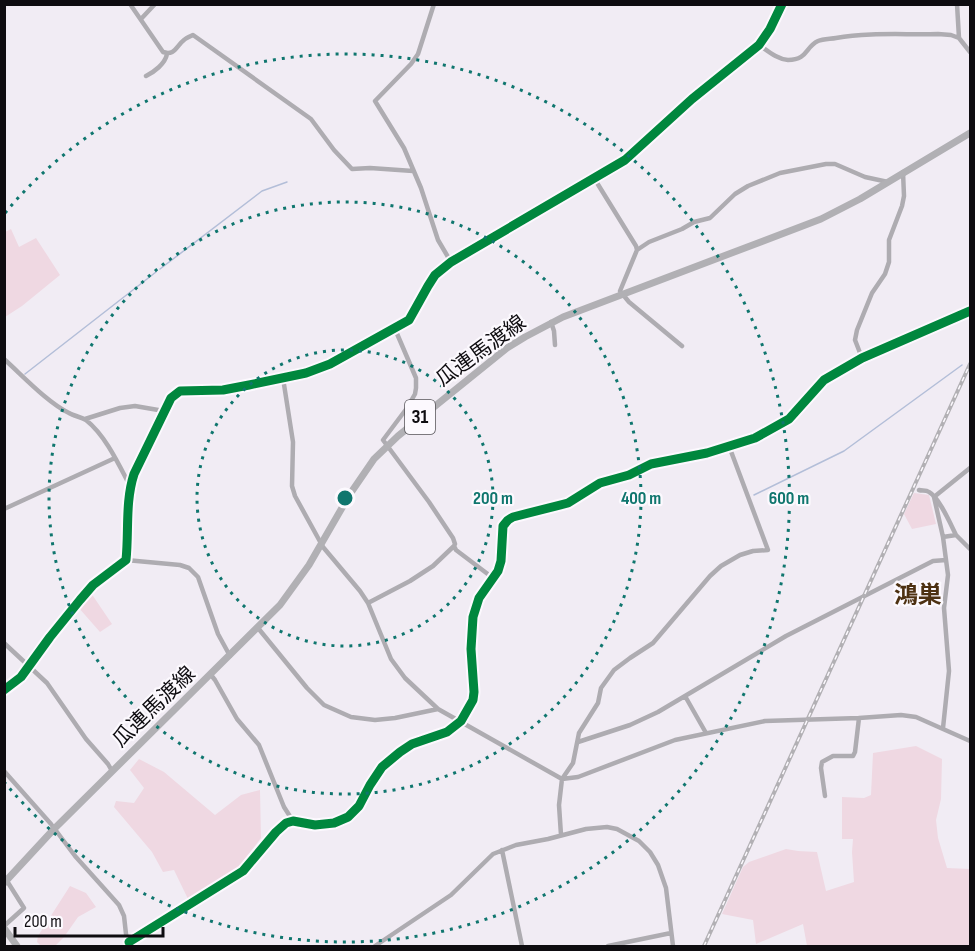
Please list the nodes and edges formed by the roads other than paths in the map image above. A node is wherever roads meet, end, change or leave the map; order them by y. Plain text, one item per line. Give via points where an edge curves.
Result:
1 (130, 4) edge
2 (155, 4) edge
3 (434, 4) edge
4 (782, 4) edge
5 (957, 4) edge
6 (141, 19) junction
7 (959, 38) junction
8 (759, 45) junction
9 (970, 52) edge
10 (167, 54) junction
11 (146, 76) dead end
12 (970, 132) edge
13 (413, 171) junction
14 (903, 172) junction
15 (594, 178) junction
16 (888, 182) junction
17 (637, 250) junction
18 (451, 262) junction
19 (622, 294) junction
20 (970, 311) edge
21 (551, 322) junction
22 (395, 328) junction
23 (555, 345) dead end
24 (682, 346) dead end
25 (862, 358) junction
26 (4, 359) edge
27 (283, 378) junction
28 (165, 411) junction
29 (85, 419) junction
30 (387, 446) junction
31 (729, 446) junction
32 (115, 458) junction
33 (970, 468) edge
34 (130, 486) junction
35 (919, 490) dead end
36 (934, 497) junction
37 (4, 509) edge
38 (956, 535) junction
39 (943, 537) junction
40 (322, 543) junction
41 (454, 546) junction
42 (970, 549) edge
43 (126, 560) junction
44 (946, 560) junction
45 (493, 578) junction
46 (368, 603) junction
47 (258, 628) junction
48 (4, 643) edge
49 (230, 656) junction
50 (28, 665) junction
51 (211, 675) junction
52 (4, 690) edge
53 (685, 696) junction
54 (438, 709) junction
55 (859, 718) junction
56 (461, 721) junction
57 (943, 729) junction
58 (706, 734) junction
59 (970, 741) edge
60 (578, 742) junction
61 (4, 771) edge
62 (112, 771) junction
63 (562, 779) junction
64 (825, 796) dead end
65 (293, 821) junction
66 (54, 828) junction
67 (561, 835) junction
68 (502, 850) junction
69 (6, 882) edge
70 (4, 927) edge
71 (671, 933) junction
72 (130, 944) edge
73 (16, 946) edge
74 (375, 946) edge
75 (522, 946) edge
76 (608, 946) edge
77 (673, 946) edge

1 - 6 street
2 - 6 street
3 - 13 street via 418,54 375,101 405,148
4 - 8 street
5 - 7 street
6 - 10 street
7 - 8 street via 938,34 847,36 818,41 801,58 793,60 779,58
7 - 9 street
8 - 15 street via 625,160
10 - 11 street via 160,66
10 - 13 street via 193,35 311,119 352,169
12 - 14 main road, 瓜連馬渡線 / 31
13 - 18 street via 438,240
14 - 16 main road, 瓜連馬渡線 / 31
14 - 25 street via 904,196 889,240 889,262 857,330 855,340
15 - 17 street
15 - 18 street
16 - 17 street via 835,164 780,173 741,189 710,218
16 - 19 main road, 瓜連馬渡線 / 31 via 821,219
17 - 19 street
18 - 22 street via 435,275 409,320
19 - 21 main road, 瓜連馬渡線 / 31
19 - 24 street
20 - 25 street
21 - 23 street
21 - 30 main road, 瓜連馬渡線 / 31 via 507,348
22 - 27 street via 330,364
22 - 30 street via 416,378 416,388 383,440
25 - 31 street via 824,380 789,419
26 - 29 street via 43,394 69,413
27 - 28 street via 223,390 180,391
27 - 40 street via 293,441 292,486
28 - 29 street via 135,406
28 - 34 street
29 - 32 street
30 - 40 main road, 瓜連馬渡線 / 31 via 360,478
30 - 41 street via 429,502 453,538
31 - 45 street via 651,464 600,483 568,503 513,517 504,526 501,561
31 - 60 street via 768,550 740,555 721,566 654,643 614,670 601,688 598,703 579,733
32 - 34 street
32 - 37 street
33 - 36 street
34 - 43 street
35 - 36 street
36 - 38 street
36 - 39 street
38 - 39 street
38 - 42 street
39 - 44 street
40 - 46 street
40 - 47 main road, 瓜連馬渡線 / 31 via 295,586
41 - 45 street
41 - 46 street via 433,566
43 - 49 street via 189,568 198,577
43 - 50 street via 93,585
44 - 53 street via 933,561 786,636
44 - 57 street via 944,608 949,671
45 - 56 street via 479,598 473,617 474,692
46 - 54 street via 391,659
47 - 49 main road, 瓜連馬渡線 / 31
47 - 54 street via 324,705 351,717 375,720
48 - 50 street
49 - 51 main road, 瓜連馬渡線 / 31
50 - 52 street via 21,677
50 - 62 street via 47,683
51 - 62 main road, 瓜連馬渡線 / 31
51 - 65 street via 259,745
53 - 58 street
53 - 60 street via 630,725
54 - 56 street
55 - 57 street via 909,716
55 - 58 street via 765,721
55 - 64 street via 853,756 833,756 822,762
56 - 63 street
56 - 65 street via 447,732 412,744 382,767 348,817 315,825
57 - 59 street
58 - 63 street via 675,740 578,777
60 - 63 street via 573,763
61 - 66 street
62 - 66 main road, 瓜連馬渡線 / 31
63 - 67 street
65 - 72 street via 276,832 243,871
66 - 69 main road, 瓜連馬渡線 / 31
66 - 72 street via 119,905
67 - 68 street
67 - 71 street via 607,827 639,841 651,852 666,888
68 - 74 street via 451,895
68 - 75 street
69 - 70 street via 24,908
70 - 73 main road
71 - 76 street
71 - 77 street

